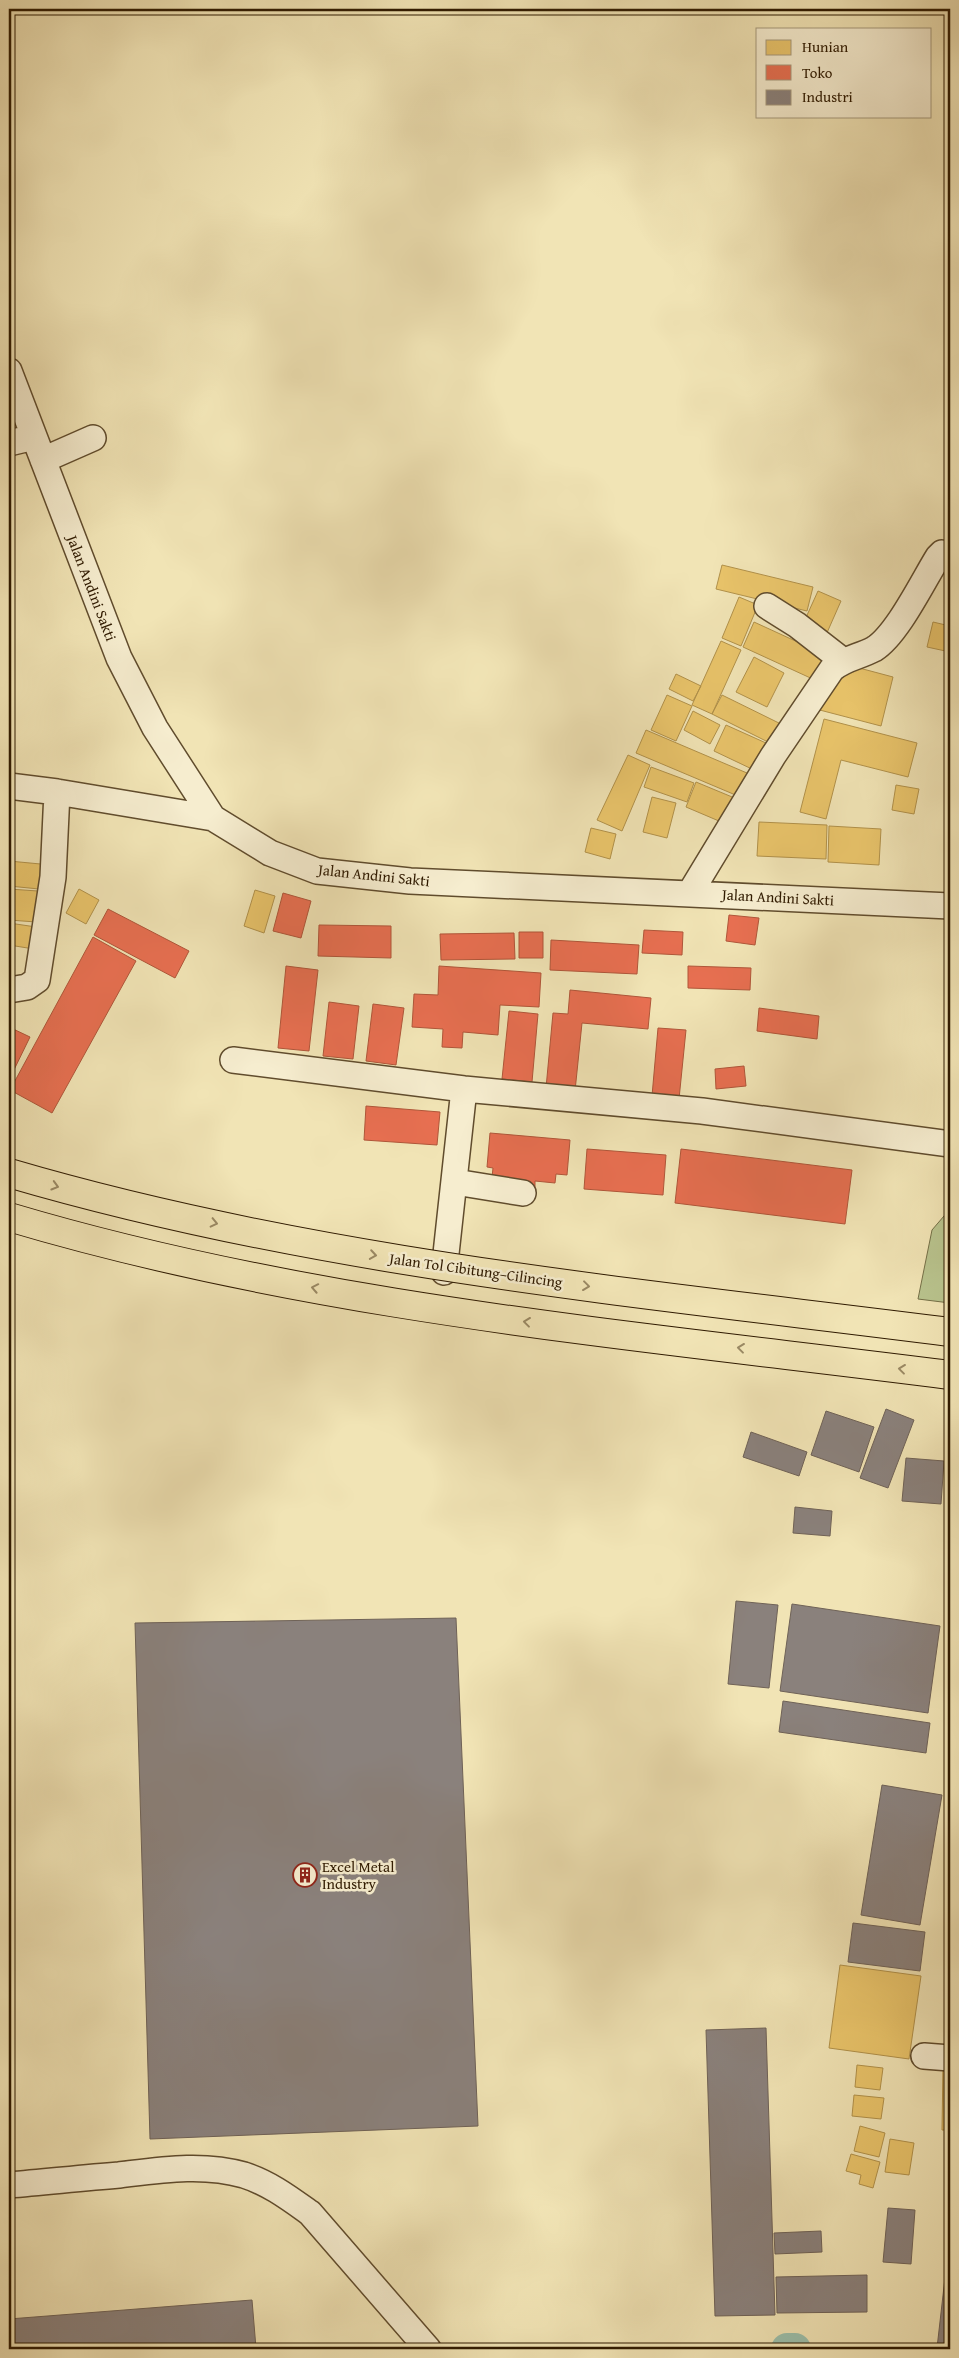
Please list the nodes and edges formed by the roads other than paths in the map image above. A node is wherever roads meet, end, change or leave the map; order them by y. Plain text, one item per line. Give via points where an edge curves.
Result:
1 (9, 371) edge
2 (93, 438) dead end
3 (9, 443) edge
4 (39, 448) junction
5 (950, 554) edge
6 (767, 606) dead end
7 (842, 660) junction
8 (9, 786) edge
9 (57, 792) junction
10 (213, 818) junction
11 (696, 883) junction
12 (950, 906) edge
13 (9, 990) edge
14 (233, 1060) dead end
15 (464, 1089) junction
16 (950, 1144) edge
17 (9, 1173) edge
18 (455, 1182) junction
19 (523, 1193) dead end
20 (9, 1218) edge
21 (444, 1272) dead end
22 (950, 1332) edge
23 (950, 1375) edge
24 (924, 2056) dead end
25 (950, 2058) edge
26 (9, 2185) edge
27 (428, 2349) edge

1 - 4 street, Jalan Andini Sakti
2 - 4 street
3 - 4 street
4 - 10 street, Jalan Andini Sakti via 119,658 155,728
5 - 7 street via 942,553 938,557 887,638 873,649
6 - 7 street via 797,624
7 - 11 street via 832,669 773,756
8 - 9 street
9 - 10 street
9 - 13 street via 53,877 37,980 27,987
10 - 11 street, Jalan Andini Sakti via 270,853 317,871 410,881
11 - 12 street, Jalan Andini Sakti
14 - 15 street
15 - 16 street via 702,1111
15 - 18 street
17 -> 22 highway, Jalan Tol Cibitung–Cilincing, bridge via 85,1194 352,1252 522,1278
18 - 19 street
18 - 21 street
23 -> 20 highway via 516,1320 345,1294 74,1236
24 - 25 street
26 - 27 street via 179,2169 212,2169 263,2182 310,2213

